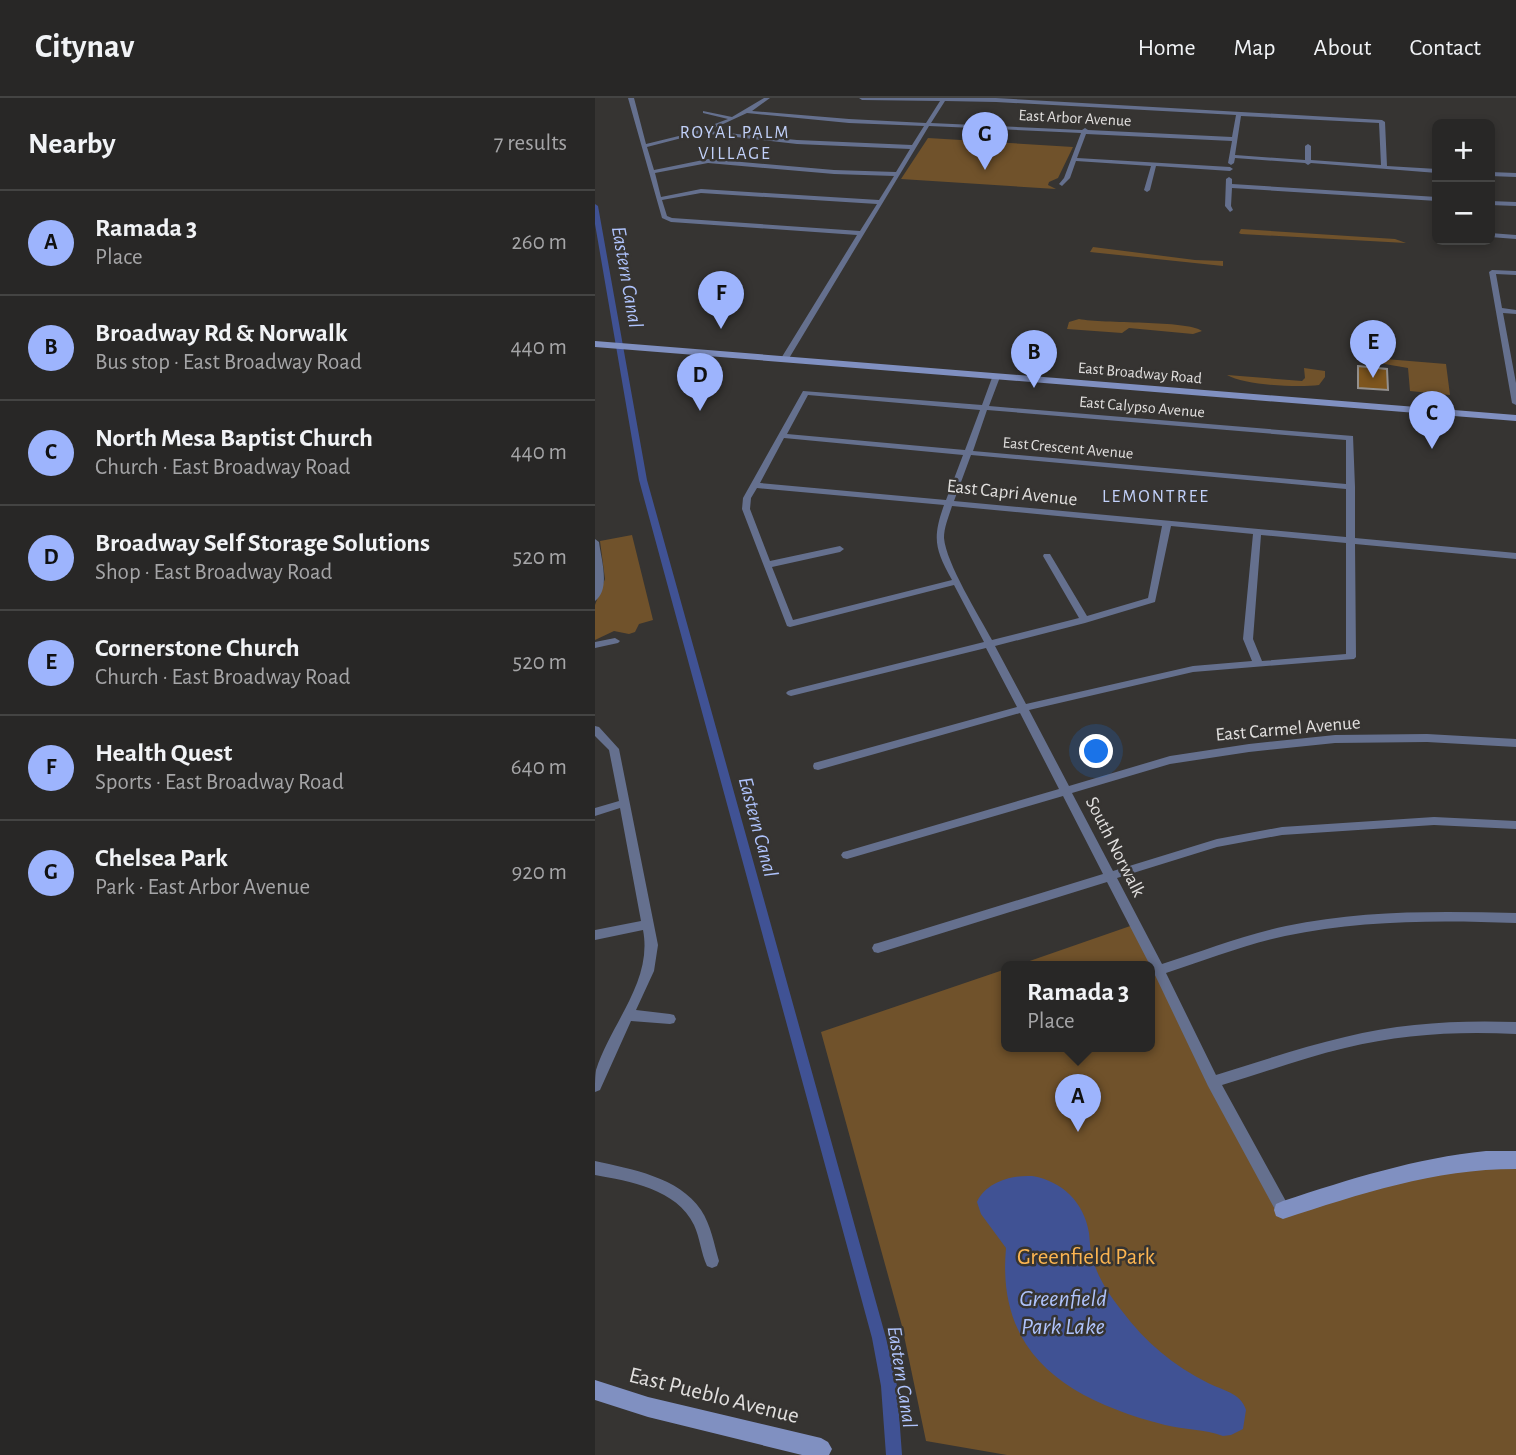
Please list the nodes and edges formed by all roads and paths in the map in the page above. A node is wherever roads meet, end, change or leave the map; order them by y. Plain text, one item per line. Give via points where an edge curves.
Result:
1 (631, 98) edge
2 (767, 98) edge
3 (862, 98) edge
4 (1204, 98) edge
5 (943, 99) edge
6 (705, 112) dead end
7 (748, 112) junction
8 (1202, 112) junction
9 (1239, 114) junction
10 (733, 120) junction
11 (929, 123) junction
12 (1085, 130) junction
13 (703, 132) junction
14 (1235, 139) junction
15 (644, 146) junction
16 (1308, 146) dead end
17 (913, 147) junction
18 (1232, 156) junction
19 (1074, 159) junction
20 (1308, 163) junction
21 (1154, 164) junction
22 (1384, 167) junction
23 (1230, 169) junction
24 (1432, 170) edge
25 (652, 172) junction
26 (898, 174) junction
27 (1495, 174) edge
28 (1516, 176) edge
29 (1062, 184) dead end
30 (1228, 186) junction
31 (1147, 190) dead end
32 (1432, 199) edge
33 (659, 200) junction
34 (880, 202) junction
35 (1495, 203) edge
36 (1516, 204) edge
37 (1230, 210) dead end
38 (861, 233) junction
39 (1495, 236) edge
40 (1516, 237) edge
41 (1516, 273) edge
42 (1499, 310) junction
43 (1516, 312) edge
44 (595, 344) edge
45 (1506, 352) junction
46 (1516, 353) edge
47 (784, 360) junction
48 (996, 377) junction
49 (1516, 403) edge
50 (985, 408) junction
51 (1516, 418) edge
52 (783, 436) junction
53 (967, 453) junction
54 (755, 485) junction
55 (1351, 487) junction
56 (949, 503) junction
57 (1167, 524) junction
58 (1257, 532) junction
59 (1350, 541) junction
60 (595, 547) edge
61 (840, 549) dead end
62 (1047, 556) dead end
63 (1516, 556) edge
64 (767, 565) junction
65 (955, 582) junction
66 (595, 598) edge
67 (1084, 620) junction
68 (615, 641) dead end
69 (990, 642) junction
70 (595, 645) edge
71 (1258, 663) junction
72 (791, 693) dead end
73 (1024, 708) junction
74 (595, 730) edge
75 (1516, 743) edge
76 (818, 766) dead end
77 (1068, 790) junction
78 (624, 803) junction
79 (595, 812) edge
80 (1516, 825) edge
81 (847, 855) dead end
82 (1109, 877) junction
83 (1516, 918) edge
84 (648, 925) junction
85 (595, 935) edge
86 (878, 948) dead end
87 (1154, 961) edge
88 (1155, 963) edge
89 (1159, 970) junction
90 (628, 1015) junction
91 (670, 1019) dead end
92 (1516, 1028) edge
93 (1213, 1082) junction
94 (595, 1086) edge
95 (1516, 1160) edge
96 (595, 1168) edge
97 (1283, 1210) joint
98 (712, 1261) dead end
99 (595, 1390) edge
100 (821, 1449) dead end

1 - 15 street
2 - 7 street
3 - 5 street
4 - 8 street
5 - 8 street
5 - 11 street
6 - 10 street
7 - 10 street
7 - 11 street, East Arbor Avenue
8 - 9 street
9 - 14 street
9 - 22 street via 1382,122
10 - 13 street
11 - 12 street, East Arbor Avenue
11 - 17 street
12 - 14 street, East Arbor Avenue
12 - 19 street
13 - 15 street
13 - 17 street
14 - 18 street
15 - 25 street
16 - 20 street
17 - 26 street
18 - 20 street
18 - 23 street
19 - 21 street
19 - 29 street
20 - 22 street
21 - 23 street
21 - 31 street
22 - 24 street
23 - 30 street
25 - 26 street via 708,161
25 - 33 street
26 - 34 street
27 - 28 street
30 - 32 street
30 - 37 street
33 - 34 street via 701,191
33 - 38 street via 664,217 671,220
34 - 38 street
35 - 36 street
38 - 47 street
39 - 40 street
41 - 42 street via 1492,272
42 - 43 street
42 - 45 street
44 - 47 main road, East Broadway Road
45 - 46 street
45 - 49 street
47 - 48 main road, East Broadway Road
48 - 50 street, South Norwalk
48 - 51 main road, East Broadway Road
50 - 52 street, East Calypso Avenue via 806,393
50 - 53 street, South Norwalk
50 - 55 street, East Calypso Avenue via 1349,438
52 - 53 street, East Crescent Avenue
52 - 54 street
53 - 55 street, East Crescent Avenue
53 - 56 street, South Norwalk
54 - 56 street, East Capri Avenue
54 - 64 street via 745,509
55 - 59 street
56 - 57 street, East Capri Avenue
56 - 65 street, South Norwalk via 940,538
57 - 58 street, East Capri Avenue
57 - 67 street via 1152,600
58 - 59 street, East Capri Avenue
58 - 71 street via 1248,639
59 - 63 street, East Capri Avenue
59 - 71 street via 1351,657
60 - 66 street via 600,584
61 - 64 street
62 - 67 street
64 - 65 street via 790,624
65 - 69 street, South Norwalk
67 - 69 street
68 - 70 street
69 - 72 street
69 - 73 street, South Norwalk
71 - 73 street via 1193,669
73 - 76 street
73 - 77 street, South Norwalk
74 - 78 street via 614,749
75 - 77 street, East Carmel Avenue via 1335,739 1249,748 1170,760
77 - 81 street, East Carmel Avenue
77 - 82 street, South Norwalk
78 - 79 street
78 - 84 street
80 - 82 street via 1434,821 1282,831 1217,843
82 - 86 street
82 - 87 street, South Norwalk
83 - 89 street via 1448,915 1287,931
84 - 85 street
84 - 90 street via 652,946 648,971
88 - 89 street, South Norwalk
89 - 93 street, South Norwalk
90 - 91 street
90 - 94 street
92 - 93 street via 1416,1030 1358,1040
93 - 97 street, South Norwalk
95 - 97 main road via 1491,1159 1382,1178
96 - 98 street via 669,1190 696,1214
99 - 100 main road, East Pueblo Avenue

